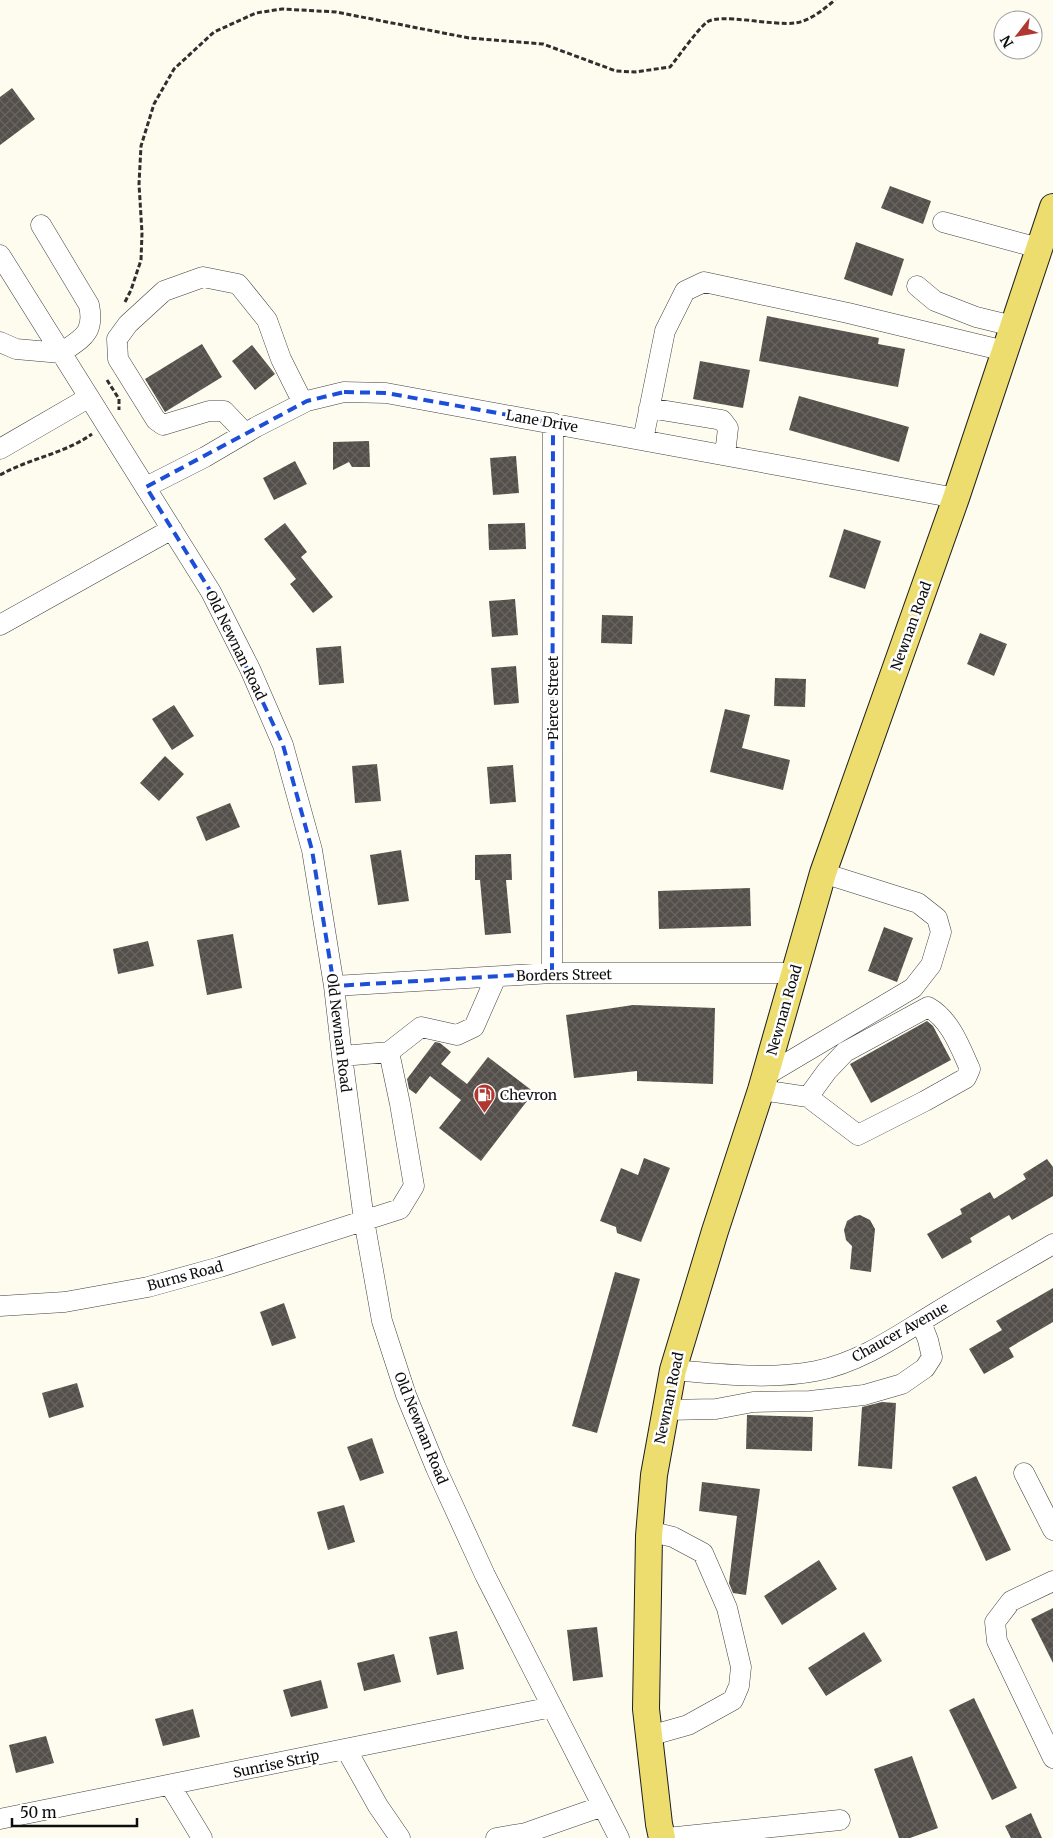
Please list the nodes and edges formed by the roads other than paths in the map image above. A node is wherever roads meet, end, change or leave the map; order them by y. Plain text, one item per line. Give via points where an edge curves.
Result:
1 (1053, 207) edge
2 (943, 222) dead end
3 (41, 225) dead end
4 (1039, 248) junction
5 (0, 255) edge
6 (916, 286) dead end
7 (90, 326) junction
8 (1013, 326) junction
9 (118, 337) junction
10 (0, 342) edge
11 (1005, 351) junction
12 (61, 353) junction
13 (88, 398) junction
14 (303, 403) junction
15 (649, 408) junction
16 (553, 423) junction
17 (246, 434) junction
18 (643, 440) junction
19 (0, 449) edge
20 (725, 455) junction
21 (146, 487) junction
22 (956, 498) junction
23 (172, 530) junction
24 (0, 624) edge
25 (823, 873) junction
26 (552, 973) junction
27 (795, 973) junction
28 (496, 977) junction
29 (334, 986) junction
30 (389, 1052) junction
31 (342, 1056) junction
32 (763, 1083) junction
33 (808, 1097) junction
34 (364, 1220) junction
35 (1053, 1244) edge
36 (0, 1306) edge
37 (920, 1322) junction
38 (673, 1370) junction
39 (665, 1410) junction
40 (1024, 1473) dead end
41 (1053, 1530) edge
42 (649, 1531) junction
43 (1053, 1581) edge
44 (552, 1707) junction
45 (649, 1736) junction
46 (346, 1749) junction
47 (1053, 1758) edge
48 (177, 1784) junction
49 (603, 1806) junction
50 (0, 1819) edge
51 (840, 1820) dead end
52 (615, 1837) edge
53 (202, 1838) edge
54 (400, 1838) edge
55 (496, 1838) edge
56 (662, 1838) edge
57 (667, 1838) edge

1 - 4 main road, Newnan Road
2 - 4 street
3 - 7 street via 84,295 92,318
4 - 8 main road, Newnan Road
5 - 12 street, Old Newnan Road
6 - 8 street via 935,301 976,317
7 - 9 street
7 - 12 street via 89,331
8 - 11 main road, Newnan Road
9 - 14 street via 164,291 202,277 238,284 267,320
9 - 17 street via 118,359 156,420 163,425 209,410 224,411
10 - 12 street via 16,349
11 - 15 street via 704,282 685,292 665,331
11 - 22 main road, Newnan Road
12 - 13 street, Old Newnan Road
13 - 19 street
13 - 21 street, Old Newnan Road
14 - 16 street, Lane Drive via 344,392 386,392
14 - 17 street, Lane Drive
15 - 18 street
15 - 20 street via 722,420 728,428
16 - 18 street, Lane Drive
16 - 26 street, Pierce Street
17 - 21 street, Lane Drive
18 - 20 street, Lane Drive
20 - 22 street, Lane Drive
21 - 23 street, Old Newnan Road
22 - 25 main road, Newnan Road
23 - 24 street
23 - 29 street, Old Newnan Road via 211,592 250,669 283,745 312,850
25 - 27 main road, Newnan Road
25 - 32 street via 918,903 937,918 941,932 931,965 913,988
26 - 27 street, Borders Street
26 - 28 street, Borders Street
27 - 32 main road, Newnan Road
28 - 29 street, Borders Street
28 - 30 street via 474,1027 457,1035 420,1027
29 - 31 street, Old Newnan Road
30 - 31 street
30 - 34 street, Burns Road via 414,1186 400,1208
31 - 34 street, Old Newnan Road
32 - 33 street
32 - 38 main road, Newnan Road
33 - 33 street via 858,1135 966,1078 970,1069 956,1038 939,1013 928,1007 845,1052
34 - 36 street, Burns Road via 220,1267 148,1286 65,1302
34 - 44 street, Old Newnan Road via 382,1321 406,1395 484,1575
35 - 37 street, Chaucer Avenue
37 - 38 street, Chaucer Avenue via 848,1362 817,1371 744,1376
37 - 39 street via 932,1357 925,1368 902,1384 864,1395 810,1401 753,1402 716,1409
38 - 39 main road, Newnan Road
39 - 42 main road, Newnan Road
40 - 41 street
42 - 45 main road, Newnan Road via 646,1647
42 - 45 street via 673,1537 703,1553 727,1608 741,1667 739,1686 733,1700 688,1725
43 - 47 street via 1011,1601 996,1622 997,1641
44 - 46 street, Sunrise Strip
44 - 49 street, Old Newnan Road
45 - 56 main road, Newnan Road
46 - 48 street, Sunrise Strip
46 - 54 street
48 - 50 street, Sunrise Strip
48 - 53 street via 174,1790
49 - 52 street, Old Newnan Road
49 - 55 street via 526,1833
51 - 57 street

